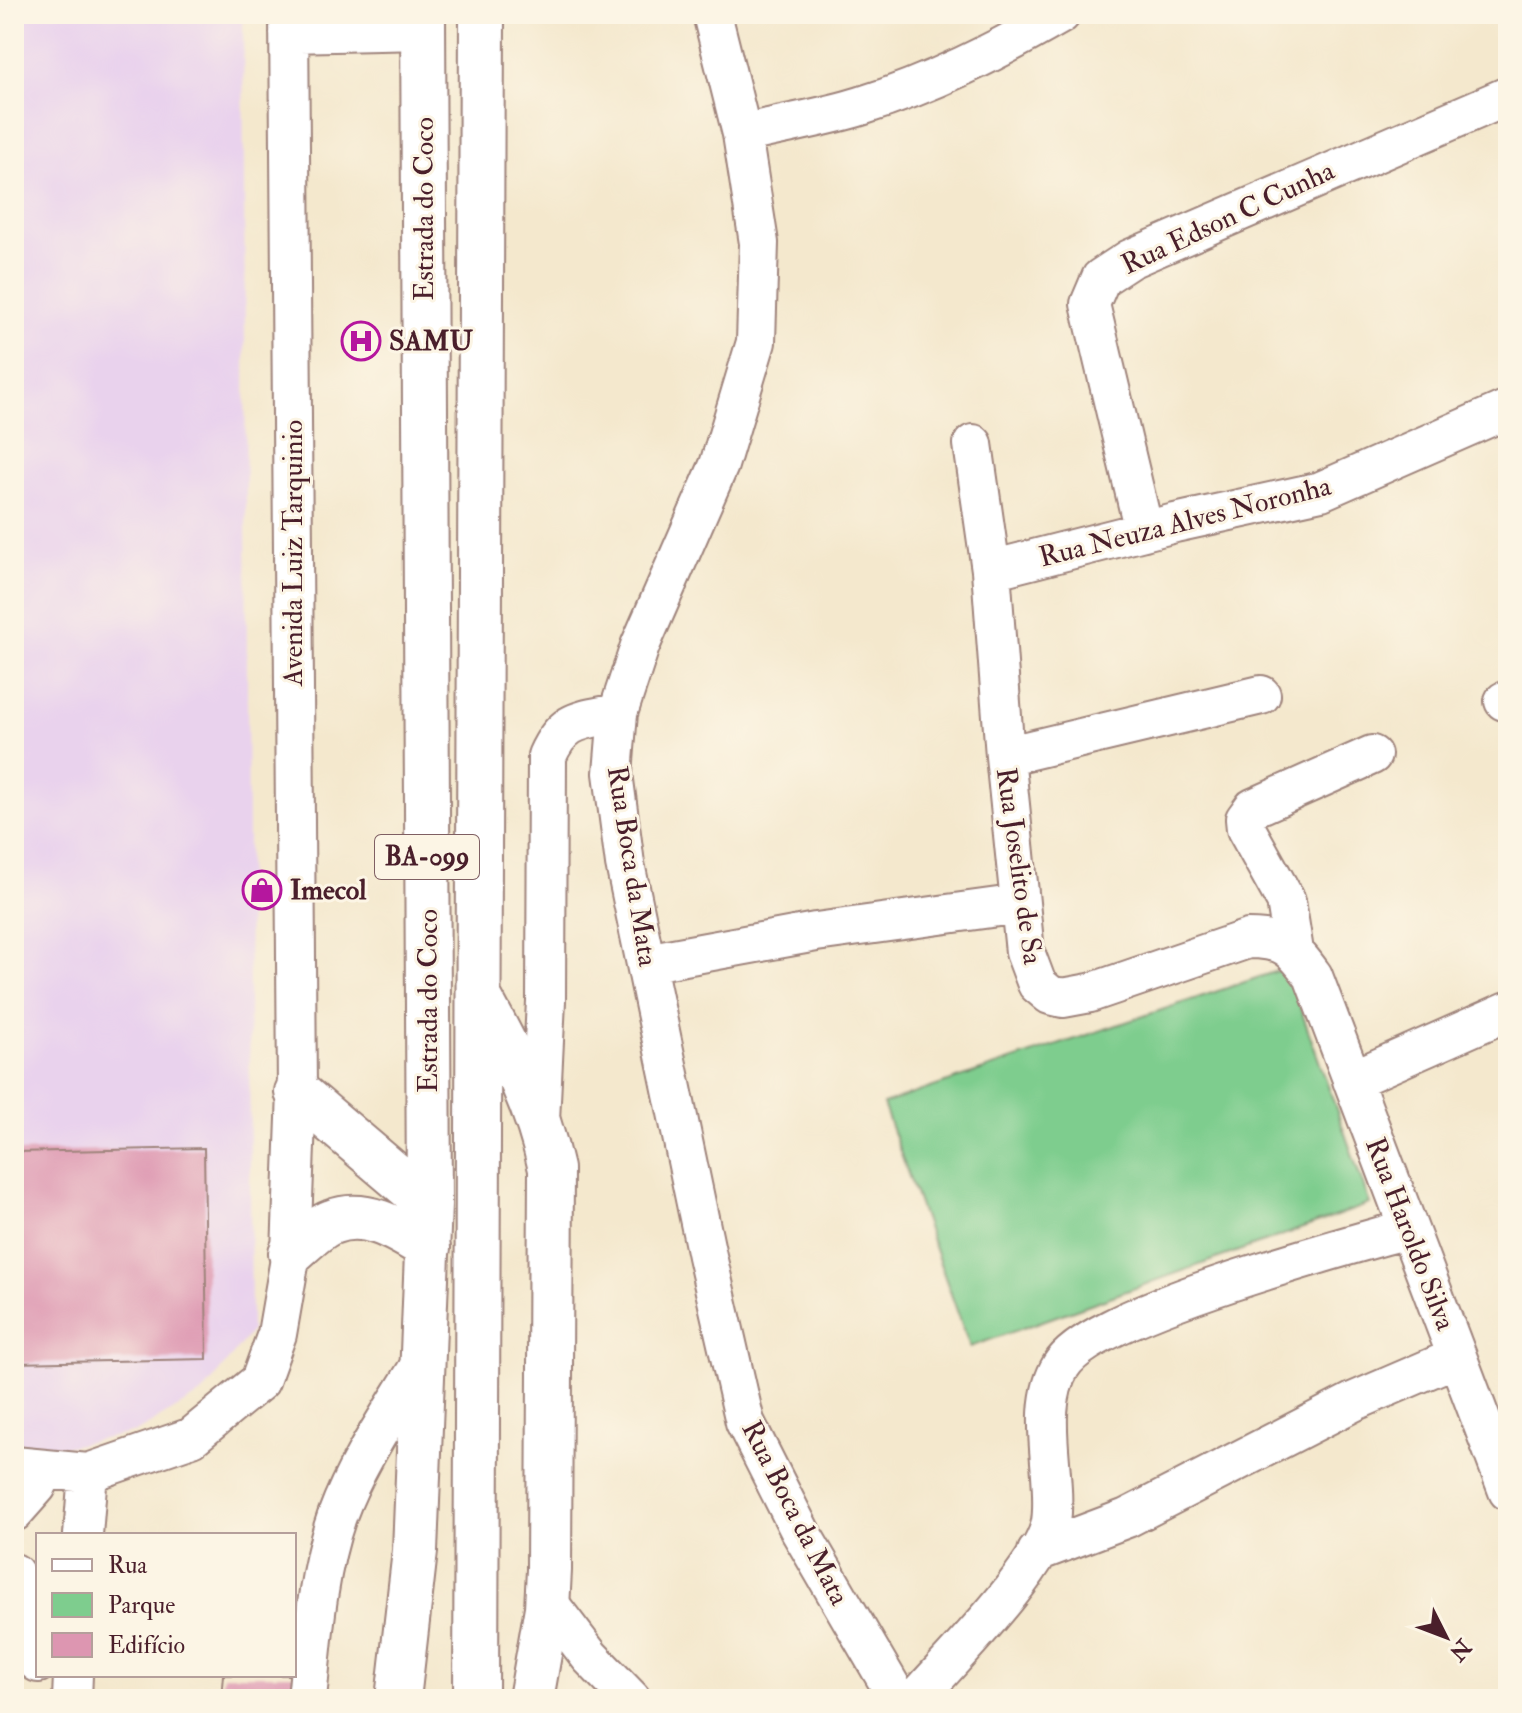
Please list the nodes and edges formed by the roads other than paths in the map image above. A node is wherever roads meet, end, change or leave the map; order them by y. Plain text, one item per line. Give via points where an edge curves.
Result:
1 (482, 14) edge
2 (712, 14) edge
3 (1061, 14) edge
4 (381, 21) edge
5 (423, 22) edge
6 (289, 24) edge
7 (1508, 96) edge
8 (742, 134) junction
9 (1508, 409) edge
10 (973, 444) dead end
11 (1144, 531) junction
12 (991, 570) junction
13 (1261, 695) dead end
14 (618, 713) junction
15 (1372, 755) dead end
16 (1005, 756) junction
17 (1020, 904) junction
18 (646, 963) junction
19 (1304, 964) junction
20 (480, 997) junction
21 (1508, 1011) edge
22 (1352, 1080) junction
23 (297, 1092) junction
24 (540, 1120) junction
25 (429, 1204) junction
26 (1407, 1229) junction
27 (428, 1248) junction
28 (291, 1253) junction
29 (1457, 1357) junction
30 (423, 1360) junction
31 (29, 1468) edge
32 (88, 1473) junction
33 (1508, 1491) edge
34 (14, 1512) edge
35 (83, 1533) edge
36 (1037, 1552) junction
37 (14, 1573) edge
38 (548, 1602) junction
39 (36, 1662) edge
40 (73, 1677) edge
41 (72, 1699) edge
42 (307, 1699) edge
43 (398, 1699) edge
44 (476, 1699) edge
45 (531, 1699) edge
46 (631, 1699) edge
47 (898, 1699) edge
48 (916, 1699) edge

1 - 20 highway, Estrada do Coco / BA-099
2 - 8 street, Rua Boca da Mata
3 - 8 street via 998,51 921,85
4 - 5 street
4 - 6 street
5 - 25 highway, Estrada do Coco / BA-099
6 - 23 street, Avenida Luiz Tarquinio
7 - 11 street, Rua Edson C Cunha via 1130,259 1101,278 1090,304
8 - 14 street, Rua Boca da Mata via 759,243 756,342 719,465 640,646
9 - 11 street, Rua Neuza Alves Noronha via 1321,491
10 - 12 street, Rua Joselito de Sa
11 - 12 street, Rua Neuza Alves Noronha
12 - 16 street, Rua Joselito de Sa
13 - 16 street
14 - 18 street, Rua Boca da Mata via 613,773
14 - 24 street via 570,723 547,756
15 - 19 street, Rua Haroldo Silva via 1253,808 1245,819 1286,901
16 - 17 street, Rua Joselito de Sa
17 - 18 street via 816,932
17 - 19 street, Rua Joselito de Sa via 1025,952 1037,984 1063,998 1248,939 1273,939
18 - 47 street, Rua Boca da Mata via 745,1422 800,1531
19 - 22 street, Rua Haroldo Silva
20 - 24 highway
20 - 44 highway, Estrada do Coco / BA-099
21 - 22 street
22 - 26 street, Rua Haroldo Silva
23 - 25 highway
23 - 28 street, Avenida Luiz Tarquinio
24 - 38 highway via 551,1169 554,1256
25 - 27 highway, Estrada do Coco / BA-099
26 - 29 street, Rua Haroldo Silva
26 - 36 street via 1231,1281 1079,1345 1061,1366 1053,1387 1050,1525
27 - 28 highway via 387,1223 354,1218 331,1222
27 - 30 highway, Estrada do Coco / BA-099
28 - 32 street, Avenida Luiz Tarquinio via 277,1334 260,1381 192,1437
29 - 33 street, Rua Haroldo Silva
29 - 36 street via 1330,1413 1127,1518
30 - 42 street via 360,1465 336,1518 316,1613
30 - 43 highway, Estrada do Coco / BA-099 via 415,1551
31 - 32 street
31 - 34 street via 37,1486
32 - 35 street
36 - 48 street
37 - 39 street via 23,1599 26,1642
38 - 45 highway
38 - 46 street
40 - 41 street

